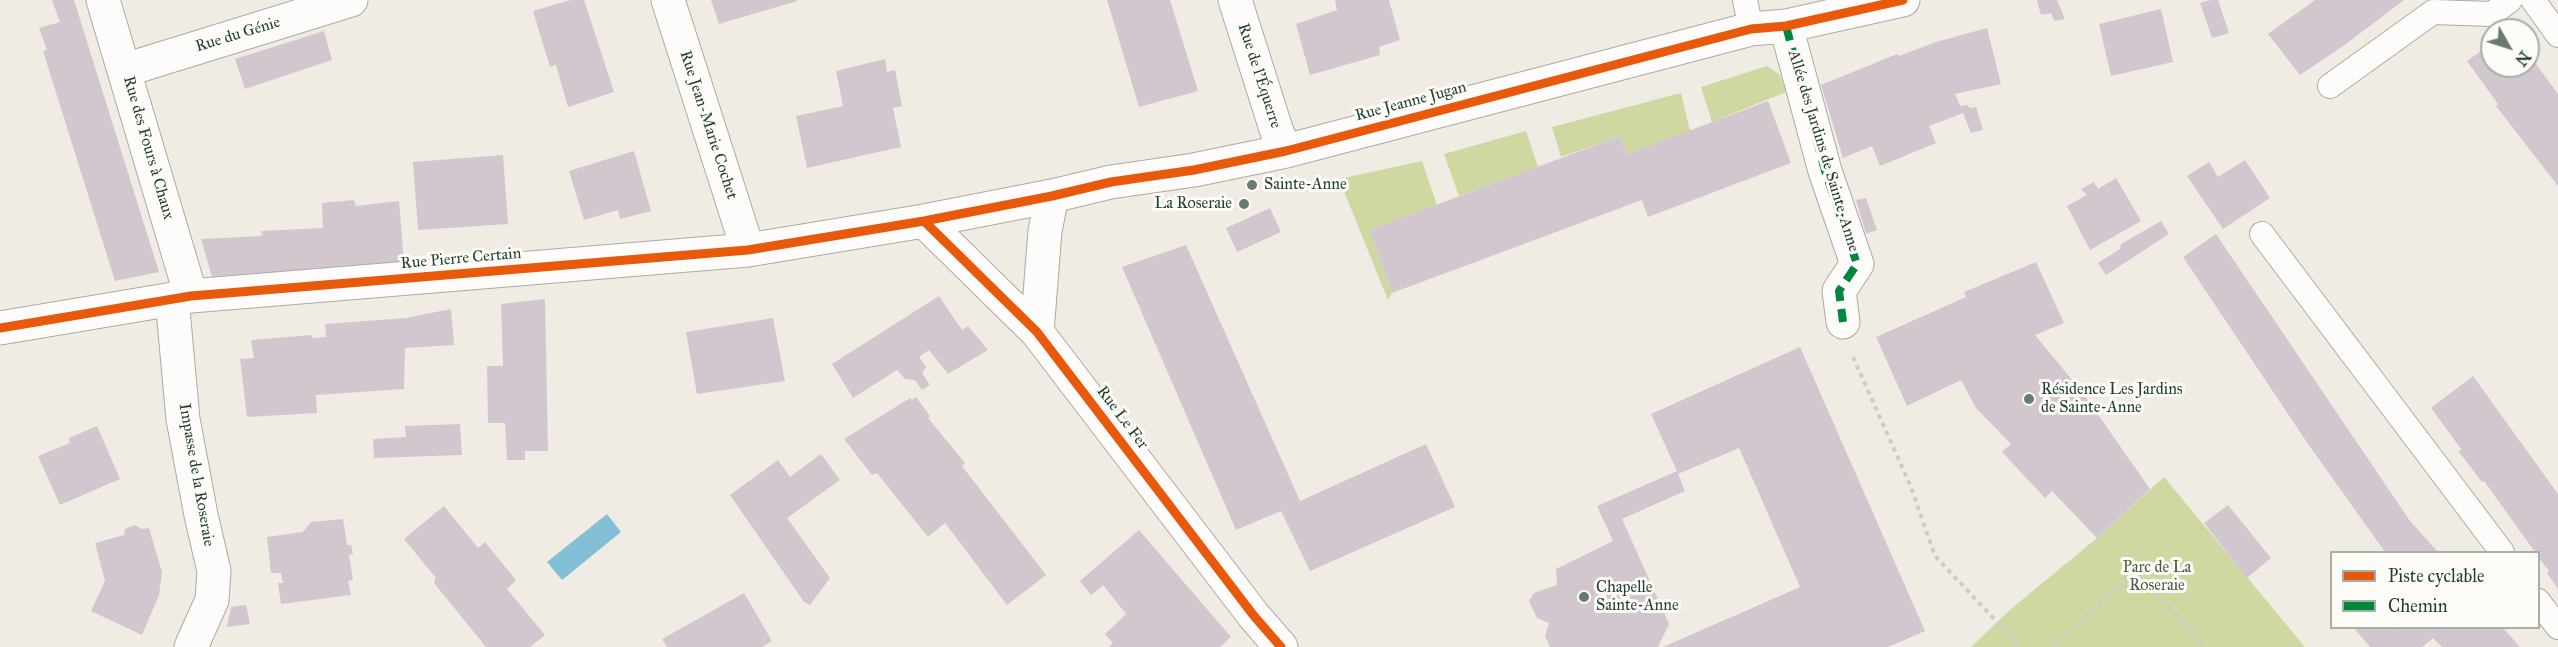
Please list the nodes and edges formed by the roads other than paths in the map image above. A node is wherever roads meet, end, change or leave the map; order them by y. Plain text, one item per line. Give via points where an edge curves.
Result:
1 (103, 0) edge
2 (351, 0) edge
3 (668, 0) edge
4 (1235, 0) edge
5 (1903, 0) edge
6 (2510, 0) edge
7 (2533, 0) edge
8 (1748, 15) edge
9 (1786, 26) junction
10 (2558, 35) edge
11 (125, 70) junction
12 (2330, 86) dead end
13 (1286, 150) junction
14 (1052, 196) junction
15 (924, 221) junction
16 (2262, 234) dead end
17 (748, 250) junction
18 (182, 297) junction
19 (1843, 322) road end
20 (0, 328) edge
21 (1037, 332) junction
22 (2501, 551) edge
23 (2540, 604) edge
24 (2558, 627) edge
25 (191, 647) edge
26 (1281, 647) edge

1 - 11 street, Rue des Fours à Chaux
2 - 11 street, Rue du Génie
3 - 17 street, Rue Jean-Marie Cochet
4 - 13 street, Rue de l'Équerre
5 - 9 street, Rue Jeanne Jugan
6 - 12 lane via 2492,14 2433,12
7 - 10 lane
8 - 9 street, Rue Jeanne Jugan
8 - 13 street, Rue Jeanne Jugan
9 - 19 street, Allée des Jardins de Sainte-Anne via 1826,171 1857,264 1839,291
11 - 18 street, Rue des Fours à Chaux
13 - 14 street, Rue Jeanne Jugan
14 - 15 street, Rue Jeanne Jugan
14 - 21 street via 1045,231
15 - 17 street, Rue Pierre Certain
15 - 21 street, Rue Le Fer
16 - 22 lane
17 - 18 street, Rue Pierre Certain
18 - 20 street, Rue Pierre Certain
18 - 25 street, Impasse de la Roseraie via 183,419 214,571 212,600
21 - 26 street, Rue Le Fer
23 - 24 lane

